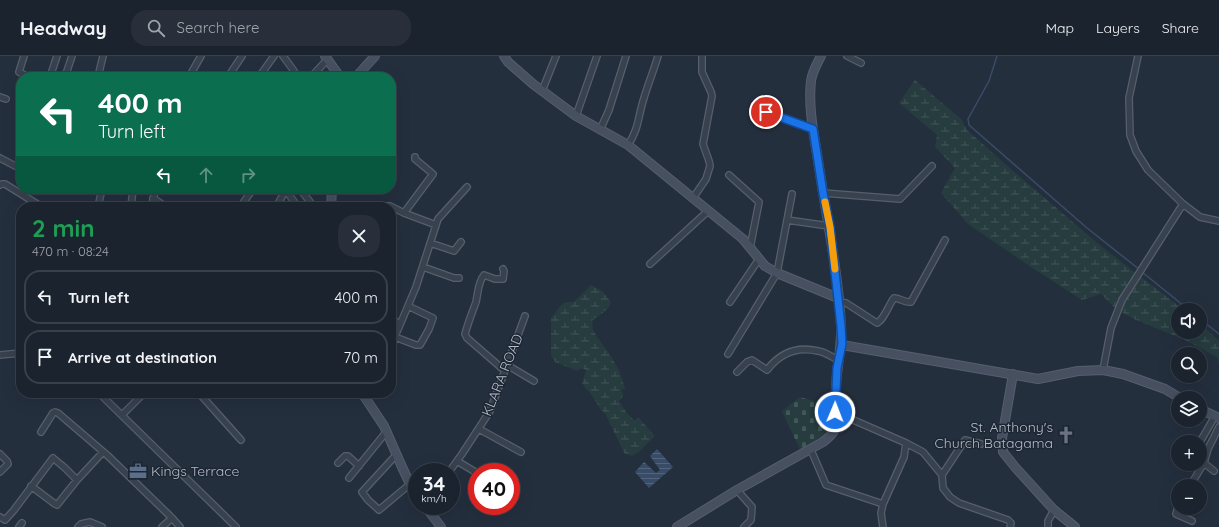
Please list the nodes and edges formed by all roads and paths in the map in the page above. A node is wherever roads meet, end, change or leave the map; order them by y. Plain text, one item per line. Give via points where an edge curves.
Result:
1 (24, 56) edge
2 (57, 56) edge
3 (72, 56) edge
4 (104, 56) edge
5 (200, 56) edge
6 (274, 56) edge
7 (283, 56) edge
8 (376, 56) edge
9 (504, 56) edge
10 (556, 56) edge
11 (597, 56) edge
12 (626, 56) edge
13 (658, 56) edge
14 (702, 56) edge
15 (820, 56) edge
16 (847, 56) edge
17 (1138, 56) edge
18 (239, 57) edge
19 (326, 58) edge
20 (861, 64) dead end
21 (294, 71) dead end
22 (19, 72) edge
23 (52, 72) edge
24 (67, 72) edge
25 (99, 72) edge
26 (192, 72) edge
27 (231, 72) edge
28 (264, 72) edge
29 (315, 72) edge
30 (336, 72) edge
31 (361, 72) edge
32 (542, 91) junction
33 (0, 97) edge
34 (6, 99) dead end
35 (755, 108) dead end
36 (576, 116) junction
37 (813, 129) junction
38 (600, 130) junction
39 (628, 145) junction
40 (415, 157) dead end
41 (0, 158) edge
42 (932, 166) dead end
43 (16, 167) edge
44 (729, 175) dead end
45 (0, 185) edge
46 (467, 187) dead end
47 (16, 191) edge
48 (823, 193) junction
49 (21, 194) edge
50 (154, 194) edge
51 (283, 194) edge
52 (304, 194) edge
53 (792, 194) dead end
54 (153, 198) junction
55 (693, 198) junction
56 (34, 202) edge
57 (152, 202) edge
58 (159, 202) edge
59 (279, 202) dead end
60 (310, 202) edge
61 (1182, 204) junction
62 (396, 209) edge
63 (708, 211) junction
64 (404, 212) junction
65 (787, 220) junction
66 (1219, 221) edge
67 (436, 224) junction
68 (829, 226) junction
69 (945, 240) dead end
70 (461, 242) dead end
71 (430, 243) junction
72 (750, 248) junction
73 (759, 259) junction
74 (650, 264) dead end
75 (423, 267) junction
76 (503, 269) dead end
77 (777, 273) junction
78 (459, 278) dead end
79 (839, 300) junction
80 (730, 302) dead end
81 (408, 306) junction
82 (525, 316) dead end
83 (396, 322) edge
84 (400, 324) junction
85 (396, 335) edge
86 (396, 338) edge
87 (842, 344) junction
88 (16, 353) edge
89 (728, 354) dead end
90 (0, 355) edge
91 (838, 360) junction
92 (506, 368) junction
93 (1103, 370) junction
94 (737, 372) dead end
95 (1013, 374) junction
96 (534, 381) dead end
97 (1171, 393) edge
98 (105, 398) edge
99 (139, 398) edge
100 (203, 398) edge
101 (366, 398) edge
102 (835, 412) junction
103 (1207, 413) edge
104 (122, 415) junction
105 (1217, 417) edge
106 (1219, 427) edge
107 (479, 429) junction
108 (387, 431) junction
109 (41, 432) dead end
110 (1205, 435) edge
111 (241, 440) dead end
112 (906, 443) junction
113 (981, 444) dead end
114 (1208, 449) joint
115 (811, 450) junction
116 (103, 452) junction
117 (521, 452) dead end
118 (1207, 452) edge
119 (0, 454) edge
120 (397, 454) junction
121 (458, 461) joint
122 (338, 463) dead end
123 (1207, 465) edge
124 (359, 466) junction
125 (468, 467) edge
126 (1214, 471) dead end
127 (0, 472) edge
128 (942, 475) junction
129 (349, 478) dead end
130 (408, 479) edge
131 (77, 480) junction
132 (32, 486) junction
133 (408, 486) edge
134 (737, 490) junction
135 (883, 504) junction
136 (1054, 510) junction
137 (432, 515) edge
138 (1178, 515) edge
139 (0, 517) edge
140 (172, 518) junction
141 (1192, 521) dead end
142 (688, 524) edge
143 (78, 527) edge
144 (102, 527) edge
145 (162, 527) edge
146 (180, 527) edge
147 (236, 527) edge
148 (441, 527) edge
149 (677, 527) edge
150 (744, 527) edge
151 (883, 527) edge
152 (1010, 527) edge
153 (1048, 527) edge
154 (1075, 527) edge

1 - 22 street
2 - 23 street
3 - 24 street
4 - 25 street
5 - 26 street
6 - 28 street
7 - 21 street
8 - 31 street
9 - 32 street
10 - 32 street
11 - 36 street
12 - 38 street
13 - 39 street via 642,102 637,129
14 - 55 street via 702,72 712,96 703,141 710,166 706,179
15 - 37 street via 811,81
16 - 20 street
17 - 61 street via 1129,98 1130,135 1148,170
18 - 27 street
19 - 29 street
19 - 30 street
32 - 36 street
33 - 34 street
35 - 37 street
36 - 38 street
37 - 48 street
38 - 39 street
39 - 55 street
40 - 64 street via 415,160 433,174
41 - 43 street
42 - 48 street via 900,199
44 - 72 street via 759,202
45 - 47 street via 5,184
46 - 67 street
48 - 68 street
49 - 56 street
50 - 54 street
51 - 59 street
52 - 60 street
53 - 65 street
54 - 57 street
54 - 58 street
55 - 63 street
61 - 66 street via 1200,217
61 - 93 street via 1122,300 1111,328
62 - 64 street
63 - 72 street via 743,239
63 - 74 street
64 - 67 street
65 - 68 street
65 - 77 street
67 - 71 street
68 - 79 street
69 - 79 street via 911,302 894,298 880,322 877,323
70 - 71 street via 454,251
71 - 75 street
72 - 73 street
73 - 77 street
73 - 80 street
75 - 78 street
75 - 81 street
76 - 92 street via 503,279 495,280 484,275 465,334
77 - 79 street
77 - 89 street
79 - 87 street
81 - 84 street
81 - 86 street via 433,318 429,329 420,345
82 - 92 street, KLARA ROAD
83 - 84 street
84 - 85 street
87 - 91 street
87 - 95 street
88 - 90 street
91 - 94 street via 818,351 802,350 788,352 772,362 767,370 752,360
91 - 102 street
92 - 96 street
92 - 107 street, KLARA ROAD via 490,411
93 - 95 street via 1078,371 1038,379
93 - 97 street via 1123,374
95 - 136 street via 1002,438 1003,452
98 - 104 street
99 - 104 street
100 - 111 street
101 - 108 street
102 - 112 street
102 - 115 street via 834,431
103 - 105 street
104 - 147 street
105 - 110 street
106 - 114 street
107 - 117 street
107 - 121 street, KLARA ROAD
108 - 120 street
108 - 124 street
109 - 116 street via 55,412
112 - 128 street via 923,452
112 - 135 street via 904,457
113 - 128 street via 964,440
114 - 118 street
115 - 134 street
115 - 135 street via 826,485
116 - 131 street
116 - 140 street
119 - 127 street via 8,464
120 - 130 street
120 - 133 street via 362,492 379,510
121 - 125 street
122 - 124 street via 348,456
123 - 126 street
124 - 129 street
128 - 152 street via 943,488 950,497 959,503 1008,520 1011,523
131 - 132 street via 56,505
131 - 132 street via 53,458
132 - 139 street via 5,520
134 - 142 street
134 - 150 street via 752,507 751,520
135 - 151 street
136 - 153 street
136 - 154 street
137 - 148 street
138 - 141 street
140 - 145 street
140 - 146 street
142 - 149 street
143 - 144 street via 90,522

